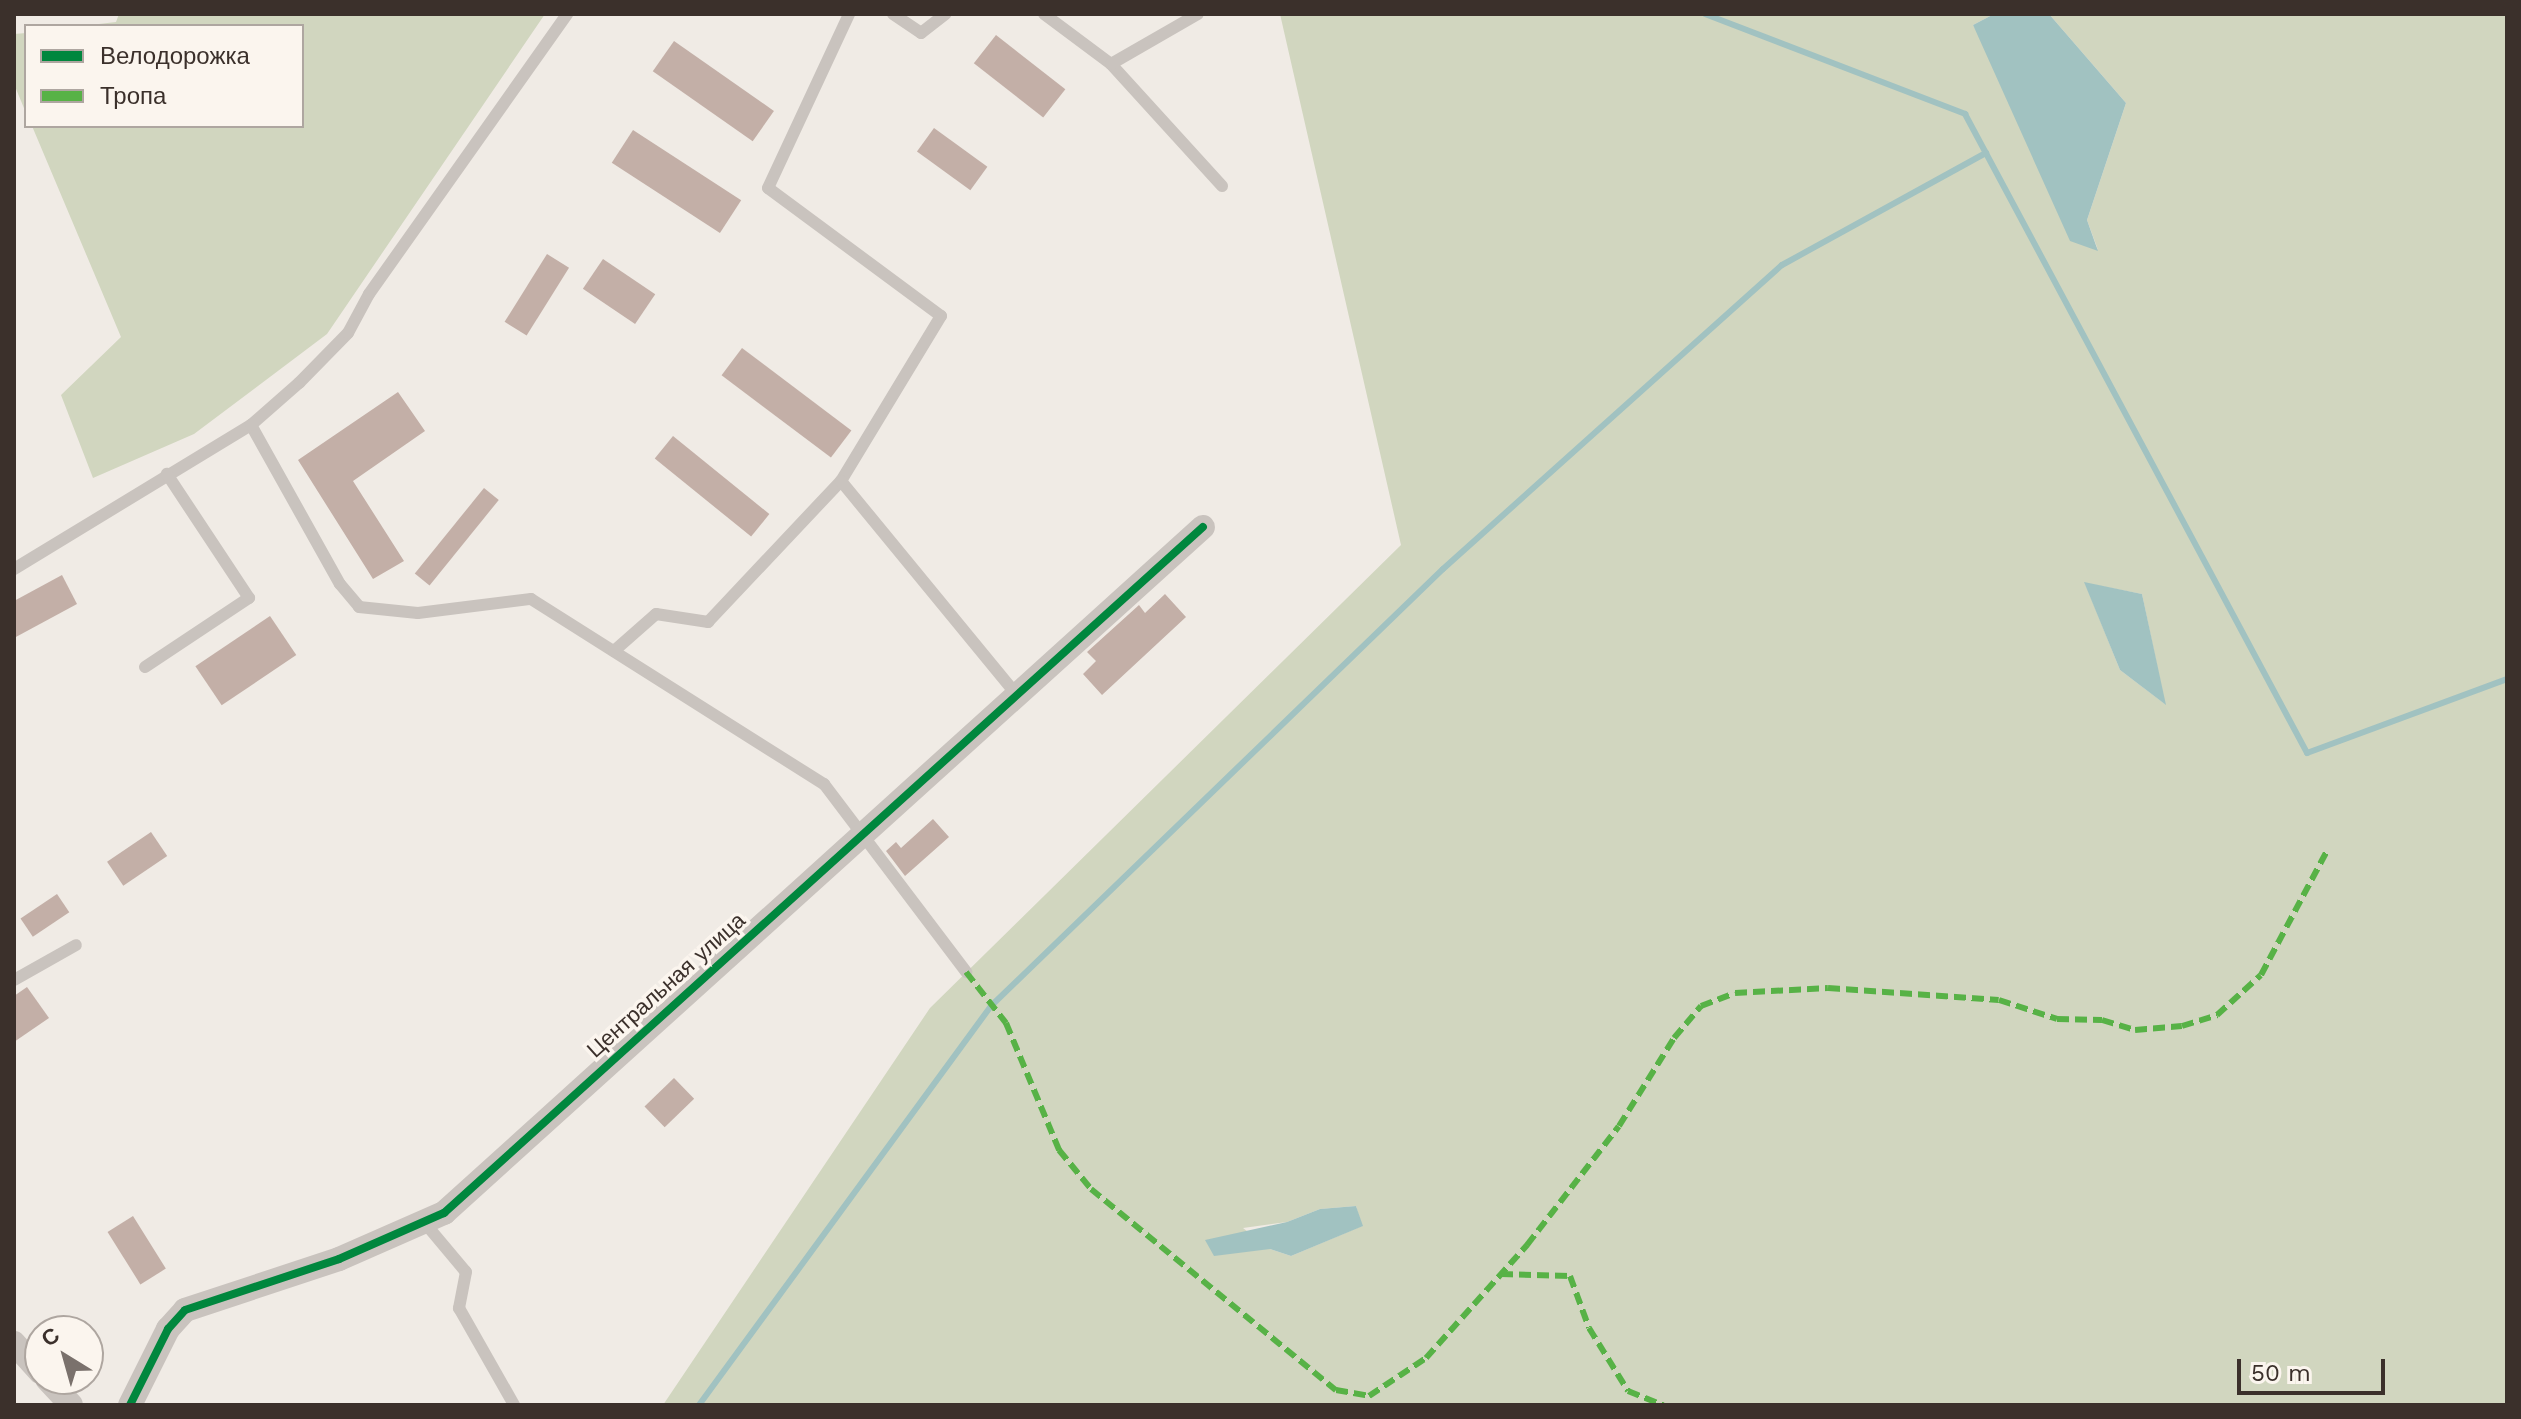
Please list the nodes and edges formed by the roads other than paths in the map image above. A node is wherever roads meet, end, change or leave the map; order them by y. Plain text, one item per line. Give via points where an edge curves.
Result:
1 (567, 14) edge
2 (849, 14) edge
3 (893, 14) edge
4 (945, 14) edge
5 (1044, 14) edge
6 (1198, 14) edge
7 (1111, 64) junction
8 (1222, 186) dead end
9 (251, 425) junction
10 (167, 474) junction
11 (841, 481) junction
12 (1203, 527) dead end
13 (14, 569) edge
14 (614, 651) junction
15 (145, 667) dead end
16 (1016, 694) junction
17 (860, 832) junction
18 (76, 945) dead end
19 (966, 972) dead end
20 (14, 980) edge
21 (424, 1222) junction
22 (130, 1405) edge
23 (514, 1405) edge

1 - 9 lane via 369,294 348,333
2 - 11 lane via 768,188 941,316
3 - 4 lane via 921,33
5 - 7 lane
6 - 7 lane
7 - 8 lane
9 - 10 lane
9 - 14 lane via 340,584 359,607 418,613 531,599
10 - 13 lane
10 - 15 lane via 249,598
11 - 14 lane via 708,622 656,614
11 - 16 lane
12 - 16 street, Центральная улица
14 - 17 lane via 824,784
16 - 17 street, Центральная улица
17 - 19 lane
17 - 21 street, Центральная улица via 444,1213
18 - 20 lane
21 - 22 street, Центральная улица via 339,1259 185,1310 168,1329
21 - 23 lane via 466,1272 459,1308

